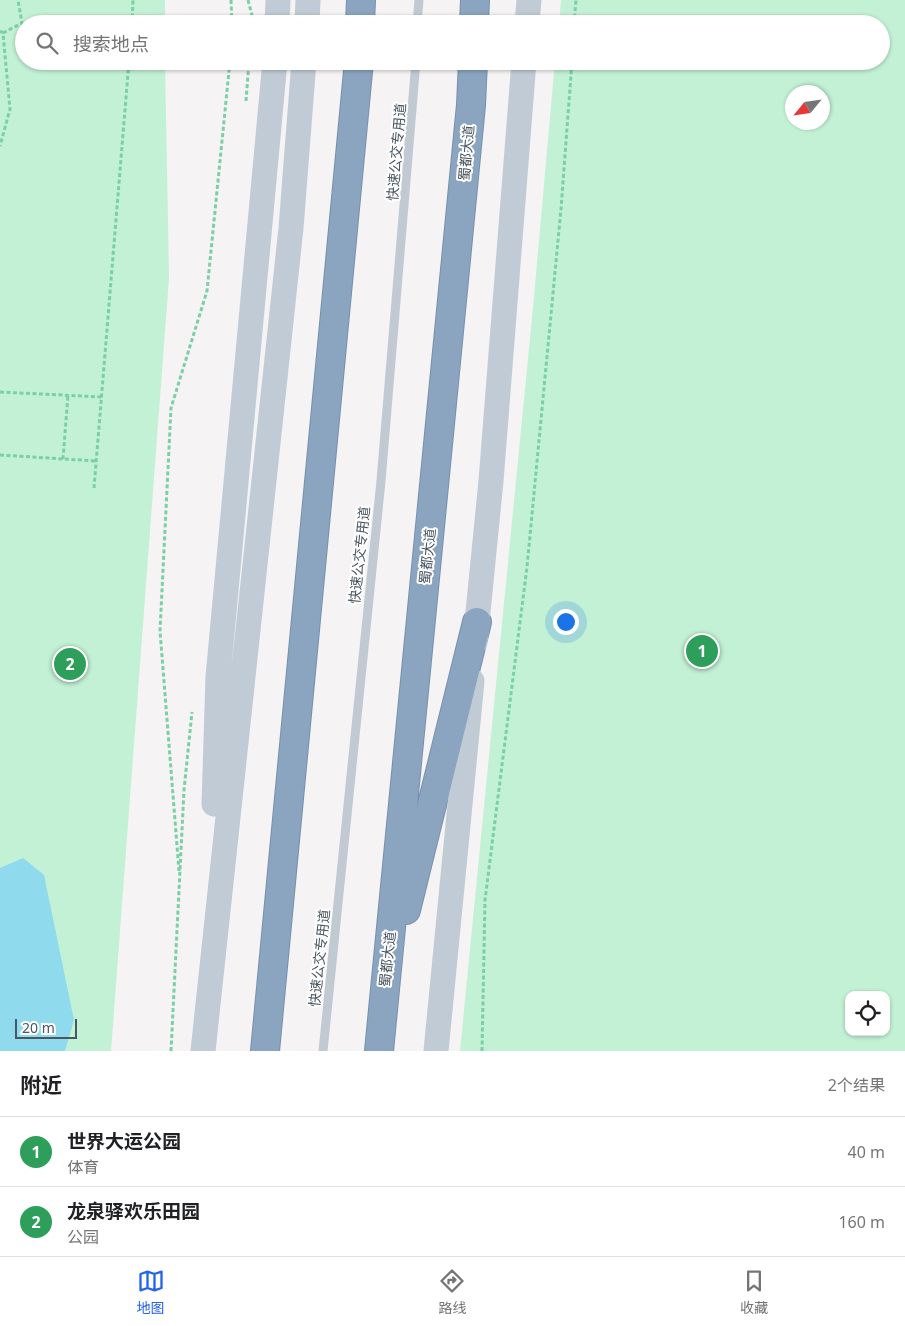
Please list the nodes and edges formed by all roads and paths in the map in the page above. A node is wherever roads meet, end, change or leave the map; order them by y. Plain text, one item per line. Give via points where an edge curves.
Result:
1 (18, 0) edge
2 (133, 0) edge
3 (231, 0) edge
4 (248, 0) edge
5 (278, 0) edge
6 (308, 0) edge
7 (361, 0) edge
8 (418, 0) edge
9 (475, 0) edge
10 (529, 0) edge
11 (576, 0) edge
12 (21, 15) edge
13 (132, 15) edge
14 (232, 15) edge
15 (250, 15) edge
16 (277, 15) edge
17 (307, 15) edge
18 (360, 15) edge
19 (417, 15) edge
20 (474, 15) edge
21 (528, 15) edge
22 (575, 15) edge
23 (15, 26) edge
24 (2, 32) edge
25 (128, 70) edge
26 (229, 70) edge
27 (274, 70) edge
28 (303, 70) edge
29 (358, 70) edge
30 (415, 70) edge
31 (472, 70) edge
32 (523, 70) edge
33 (571, 70) edge
34 (0, 146) edge
35 (0, 392) edge
36 (68, 395) junction
37 (102, 397) junction
38 (0, 455) edge
39 (63, 459) junction
40 (96, 461) junction
41 (94, 488) dead end
42 (477, 622) junction
43 (180, 886) dead end
44 (207, 997) junction
45 (383, 1004) junction
46 (203, 1051) edge
47 (265, 1051) edge
48 (323, 1051) edge
49 (379, 1051) edge
50 (436, 1051) edge
51 (482, 1051) edge

1 - 12 path
2 - 13 path
3 - 14 path
4 - 15 path
5 - 16 main road
6 - 17 main road
7 - 18 highway
8 - 19 lane
9 - 20 highway
10 - 21 main road
11 - 22 path
23 - 24 path
24 - 34 path via 10,109
25 - 37 path
26 - 43 path via 207,291 171,408 160,630
27 - 44 main road via 218,677
28 - 44 main road via 291,228
29 - 47 highway
30 - 48 lane, 快速公交专用道 via 380,481
31 - 45 highway, 蜀都大道
32 - 42 main road
33 - 51 path via 527,567 485,900
35 - 36 path
36 - 37 path
36 - 39 path
37 - 40 path
38 - 39 path
39 - 40 path
40 - 41 path
42 - 45 highway
42 - 50 main road
44 - 46 main road
45 - 49 highway, 蜀都大道

